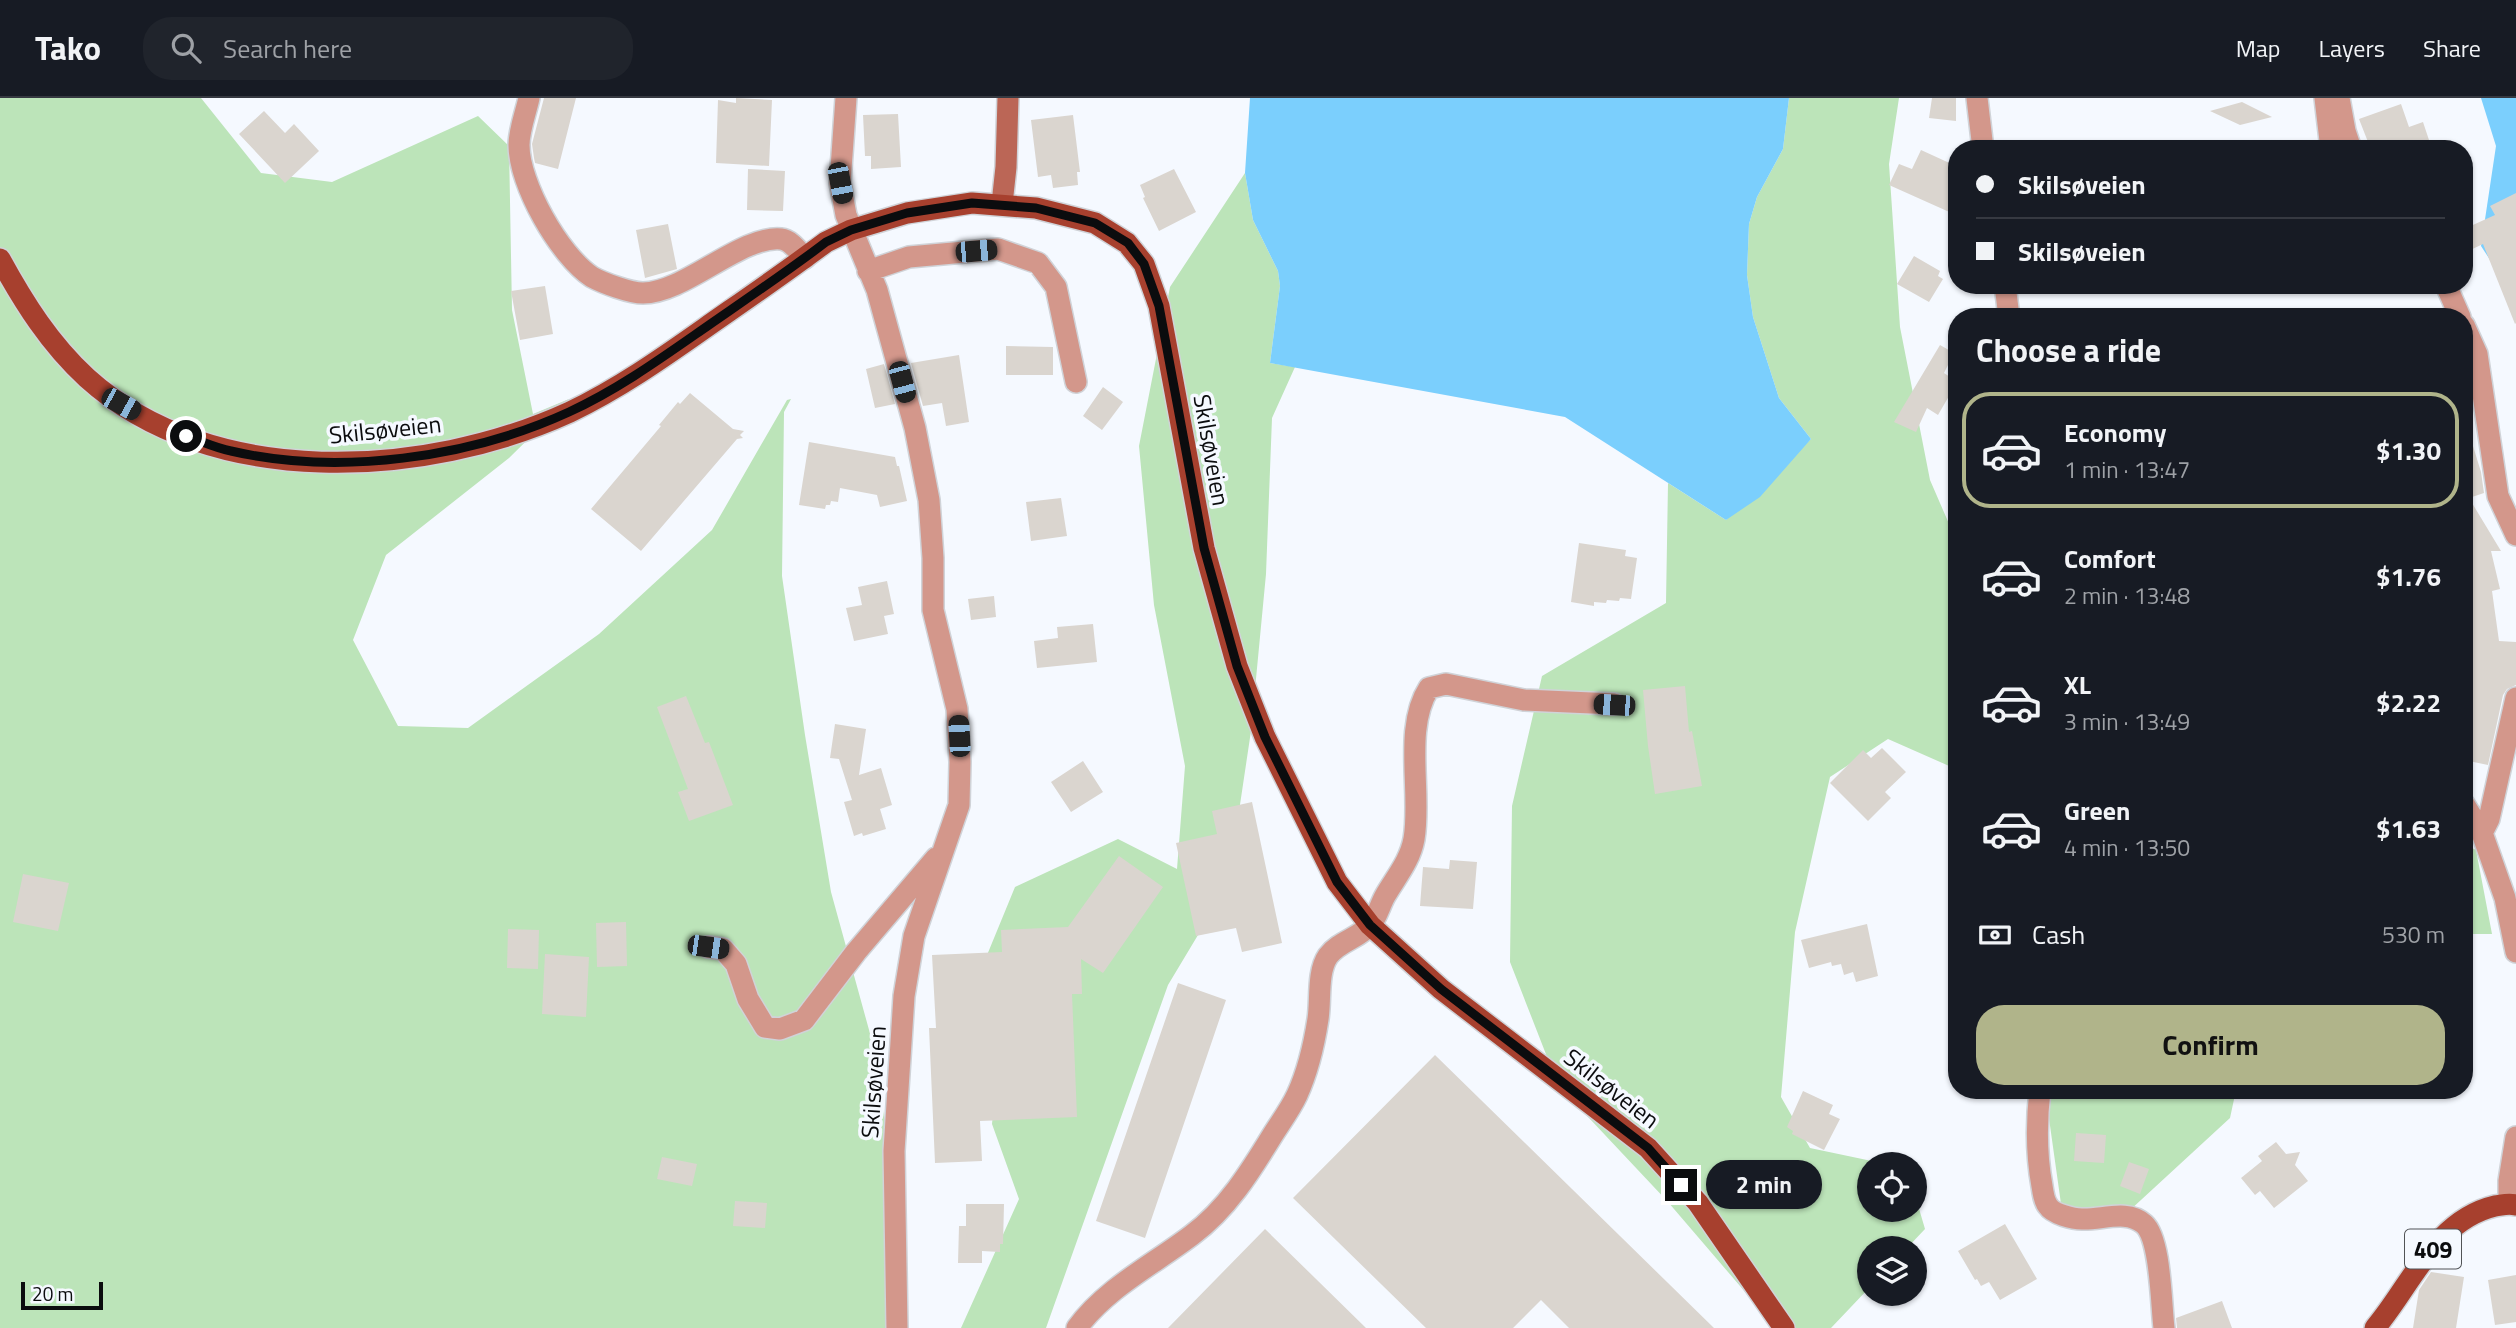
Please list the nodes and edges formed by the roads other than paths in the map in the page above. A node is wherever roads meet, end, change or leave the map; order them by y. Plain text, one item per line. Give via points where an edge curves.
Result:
1 (529, 98) edge
2 (846, 98) edge
3 (1008, 98) edge
4 (1977, 98) edge
5 (2325, 98) edge
6 (2339, 98) edge
7 (1982, 140) edge
8 (2331, 140) edge
9 (2348, 140) edge
10 (1002, 204) junction
11 (851, 230) junction
12 (805, 258) junction
13 (0, 259) edge
14 (868, 271) junction
15 (2473, 346) edge
16 (1076, 382) dead end
17 (2516, 536) edge
18 (2516, 698) edge
19 (1614, 705) dead end
20 (2473, 819) edge
21 (2482, 834) junction
22 (946, 846) junction
23 (1370, 925) junction
24 (708, 947) dead end
25 (2516, 952) edge
26 (2039, 1099) edge
27 (2516, 1137) edge
28 (2512, 1204) edge
29 (897, 1328) edge
30 (1077, 1328) edge
31 (1784, 1328) edge
32 (2164, 1328) edge
33 (2375, 1328) edge

1 - 12 street via 519,143 525,174 547,225 592,276 643,293 673,285 768,240 791,243
2 - 11 street via 840,183
3 - 10 main road
4 - 7 street
5 - 8 street
6 - 9 street
10 - 11 main road, Skilsøveien via 972,203 907,213
10 - 23 main road, Skilsøveien via 1095,223 1128,243 1144,264 1159,306 1204,548 1237,666 1319,850
11 - 12 main road, Skilsøveien
11 - 14 street, Skilsøveien
12 - 13 main road, Skilsøveien via 626,383 570,412 470,446 410,457 333,463 229,451 164,428 121,404 51,341
14 - 16 street via 909,257 998,249 1038,263 1056,287
14 - 22 street, Skilsøveien via 915,428 929,500 933,610 957,709 960,762 959,805
15 - 17 street via 2498,496
18 - 21 street via 2496,793
19 - 23 street via 1524,700 1446,684 1429,688 1417,726 1414,839 1404,868
20 - 21 street
21 - 25 street via 2505,898
22 - 24 street, Skilsøveien via 804,1020 789,1027 765,1027 748,999 736,964 723,949
22 - 29 street, Skilsøveien via 914,936 904,996 894,1151
23 - 30 street via 1328,956 1308,1070 1296,1098 1250,1171 1223,1207 1127,1281
23 - 31 main road, Skilsøveien via 1441,989 1648,1148 1698,1203
26 - 32 street via 2037,1157 2045,1203 2050,1210 2082,1219 2129,1216 2144,1224 2158,1259
27 - 28 street via 2508,1181
28 - 33 main road, 409 via 2479,1210 2459,1223 2424,1258

